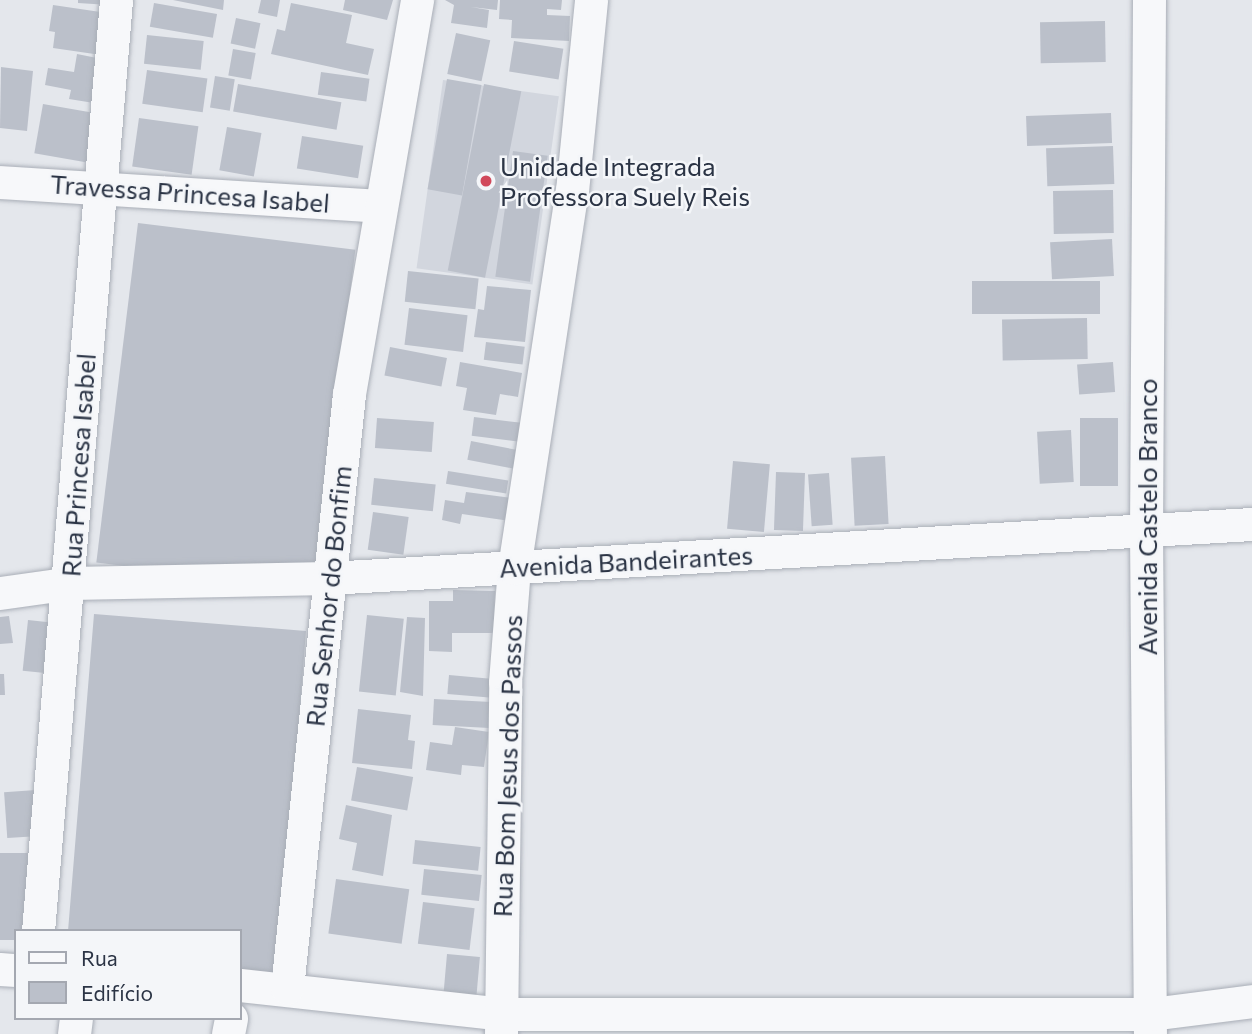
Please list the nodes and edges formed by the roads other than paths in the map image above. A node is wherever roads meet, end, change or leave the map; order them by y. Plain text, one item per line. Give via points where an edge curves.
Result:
1 (116, 0) edge
2 (417, 0) edge
3 (591, 0) edge
4 (1149, 0) edge
5 (0, 182) edge
6 (97, 185) junction
7 (379, 206) junction
8 (1252, 524) edge
9 (1146, 530) junction
10 (514, 568) junction
11 (329, 578) junction
12 (71, 583) junction
13 (0, 593) edge
14 (38, 929) edge
15 (242, 985) edge
16 (287, 988) junction
17 (1252, 1001) edge
18 (502, 1024) edge
19 (1150, 1024) edge

1 - 6 street, Rua Princesa Isabel
2 - 7 street, Rua Senhor do Bonfim
3 - 10 street, Rua Bom Jesus dos Passos via 572,191
4 - 9 street, Avenida Castelo Branco
5 - 6 street, Travessa Princesa Isabel
6 - 7 street, Travessa Princesa Isabel
6 - 12 street, Rua Princesa Isabel
7 - 11 street, Rua Senhor do Bonfim via 349,394
8 - 9 street, Avenida Bandeirantes
9 - 10 street, Avenida Bandeirantes
9 - 19 street, Avenida Castelo Branco
10 - 11 street, Avenida Bandeirantes
10 - 18 street, Rua Bom Jesus dos Passos via 505,682
11 - 12 street, Avenida Bandeirantes
11 - 16 street, Rua Senhor do Bonfim
12 - 13 street, Avenida Bandeirantes
12 - 14 street, Rua Princesa Isabel
15 - 16 street
16 - 18 street
17 - 19 street
18 - 19 street

